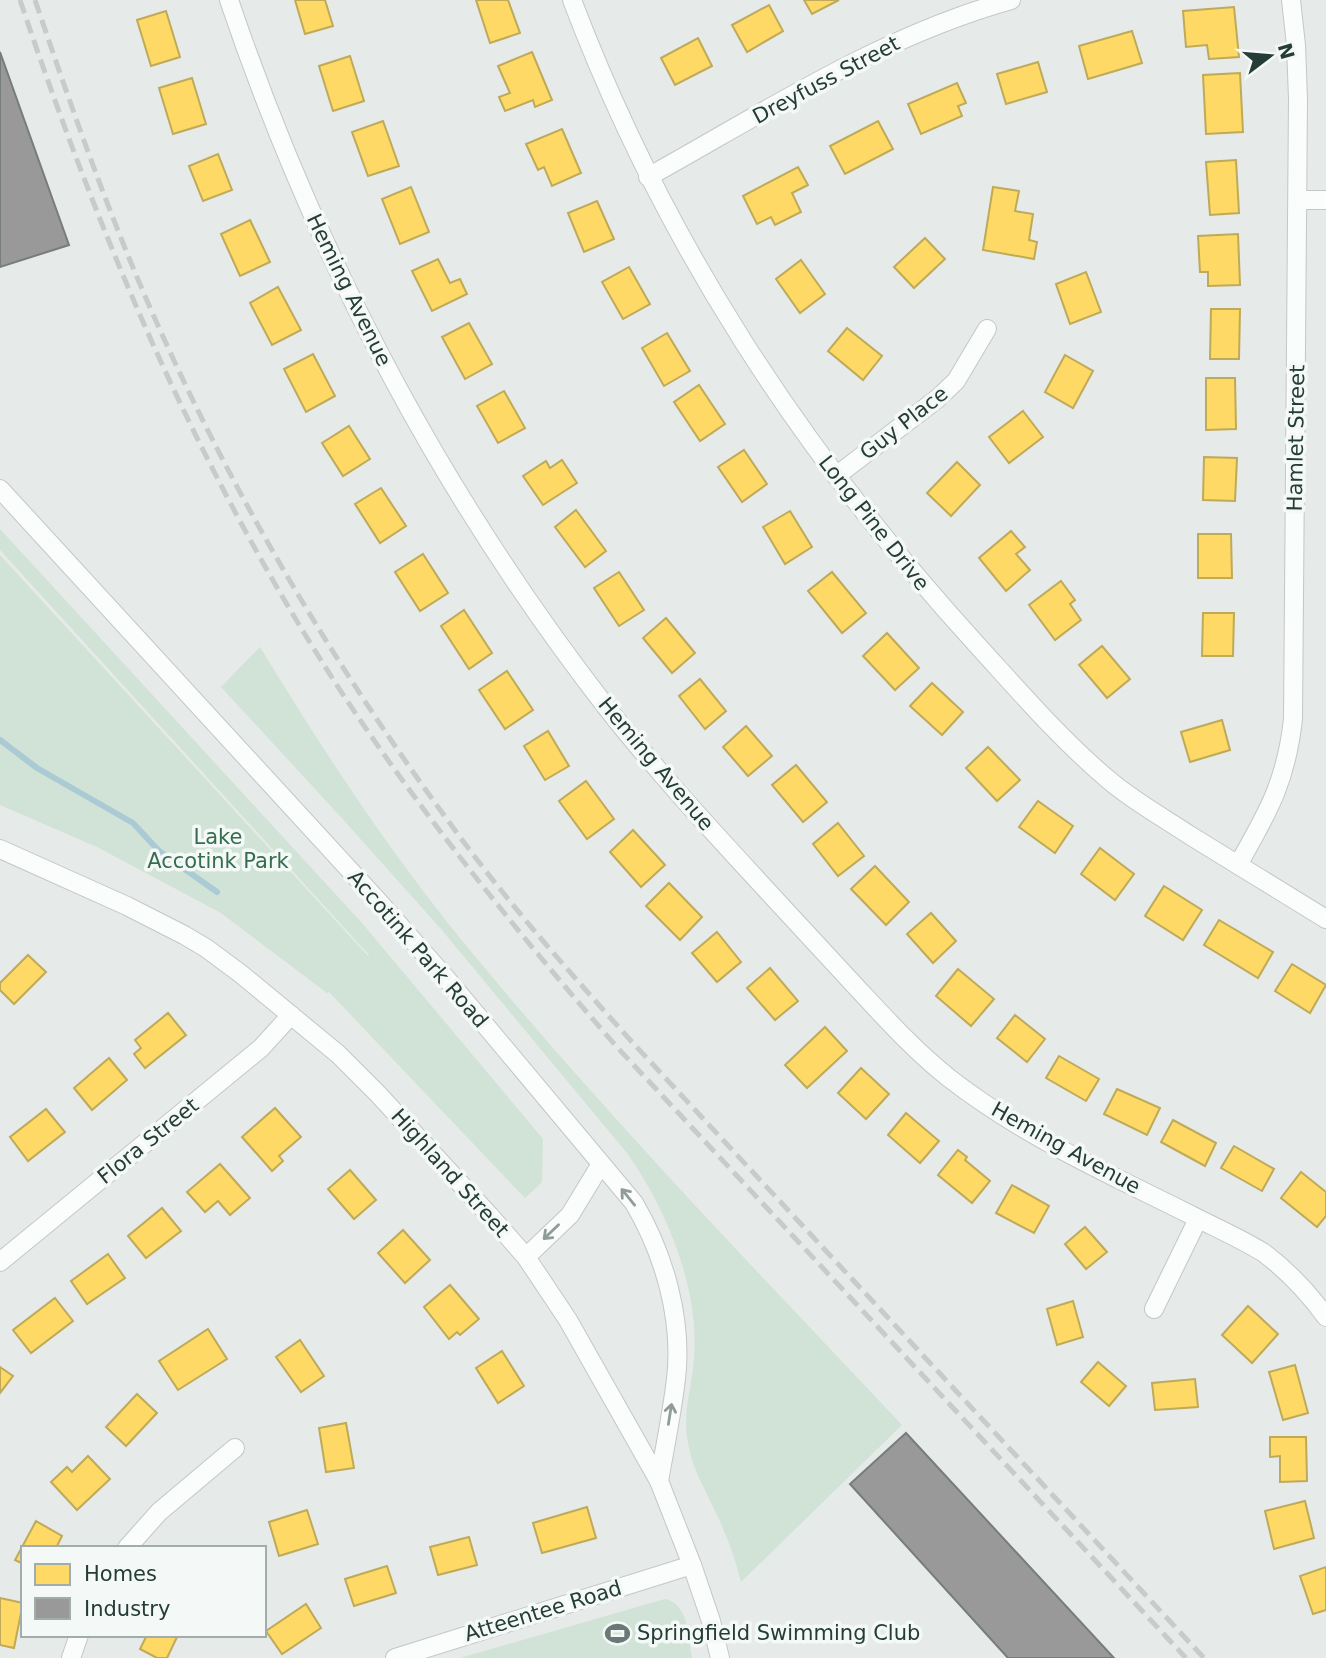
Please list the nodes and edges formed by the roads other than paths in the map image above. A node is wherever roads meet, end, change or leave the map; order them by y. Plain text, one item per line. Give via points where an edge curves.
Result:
1 (229, 0) edge
2 (572, 0) edge
3 (1011, 0) edge
4 (1291, 0) edge
5 (648, 177) junction
6 (1298, 200) junction
7 (1326, 200) edge
8 (988, 329) dead end
9 (836, 475) junction
10 (0, 489) edge
11 (4, 851) edge
12 (1238, 865) junction
13 (0, 869) edge
14 (1326, 919) edge
15 (291, 1015) junction
16 (601, 1164) junction
17 (1198, 1219) junction
18 (526, 1258) junction
19 (0, 1262) edge
20 (1154, 1309) dead end
21 (1326, 1317) edge
22 (235, 1448) dead end
23 (659, 1481) junction
24 (129, 1546) edge
25 (692, 1565) junction
26 (78, 1637) edge
27 (71, 1658) edge
28 (396, 1658) edge
29 (720, 1658) edge

1 - 17 street, Heming Avenue via 280,141 375,349 467,509 608,709 671,787 924,1058 1038,1138
2 - 5 street, Long Pine Drive
3 - 5 street, Dreyfuss Street via 941,23 857,61
4 - 6 street, Hamlet Street via 1298,99
5 - 9 street, Long Pine Drive via 732,326
6 - 7 street
6 - 12 street, Hamlet Street via 1293,719 1283,778
8 - 9 street, Guy Place via 956,381
9 - 12 street, Long Pine Drive via 923,586 1081,755 1140,804
10 - 16 street, Accotink Park Road via 387,911
11 - 13 street
11 - 15 street, Highland Street via 195,941
12 - 14 street, Long Pine Drive
15 - 18 street, Highland Street via 379,1094
15 - 19 street, Flora Street via 261,1048
16 -> 18 street via 570,1214
23 -> 16 street, Accotink Park Road via 676,1377 670,1292 646,1223
17 - 20 street
17 - 21 street, Heming Avenue via 1272,1259 1307,1291
18 - 23 street, Highland Street via 568,1320
22 - 24 street via 187,1486
23 - 25 street, Highland Street
25 - 28 street, Atteentee Road
25 - 29 street, Highland Street
26 - 27 street

